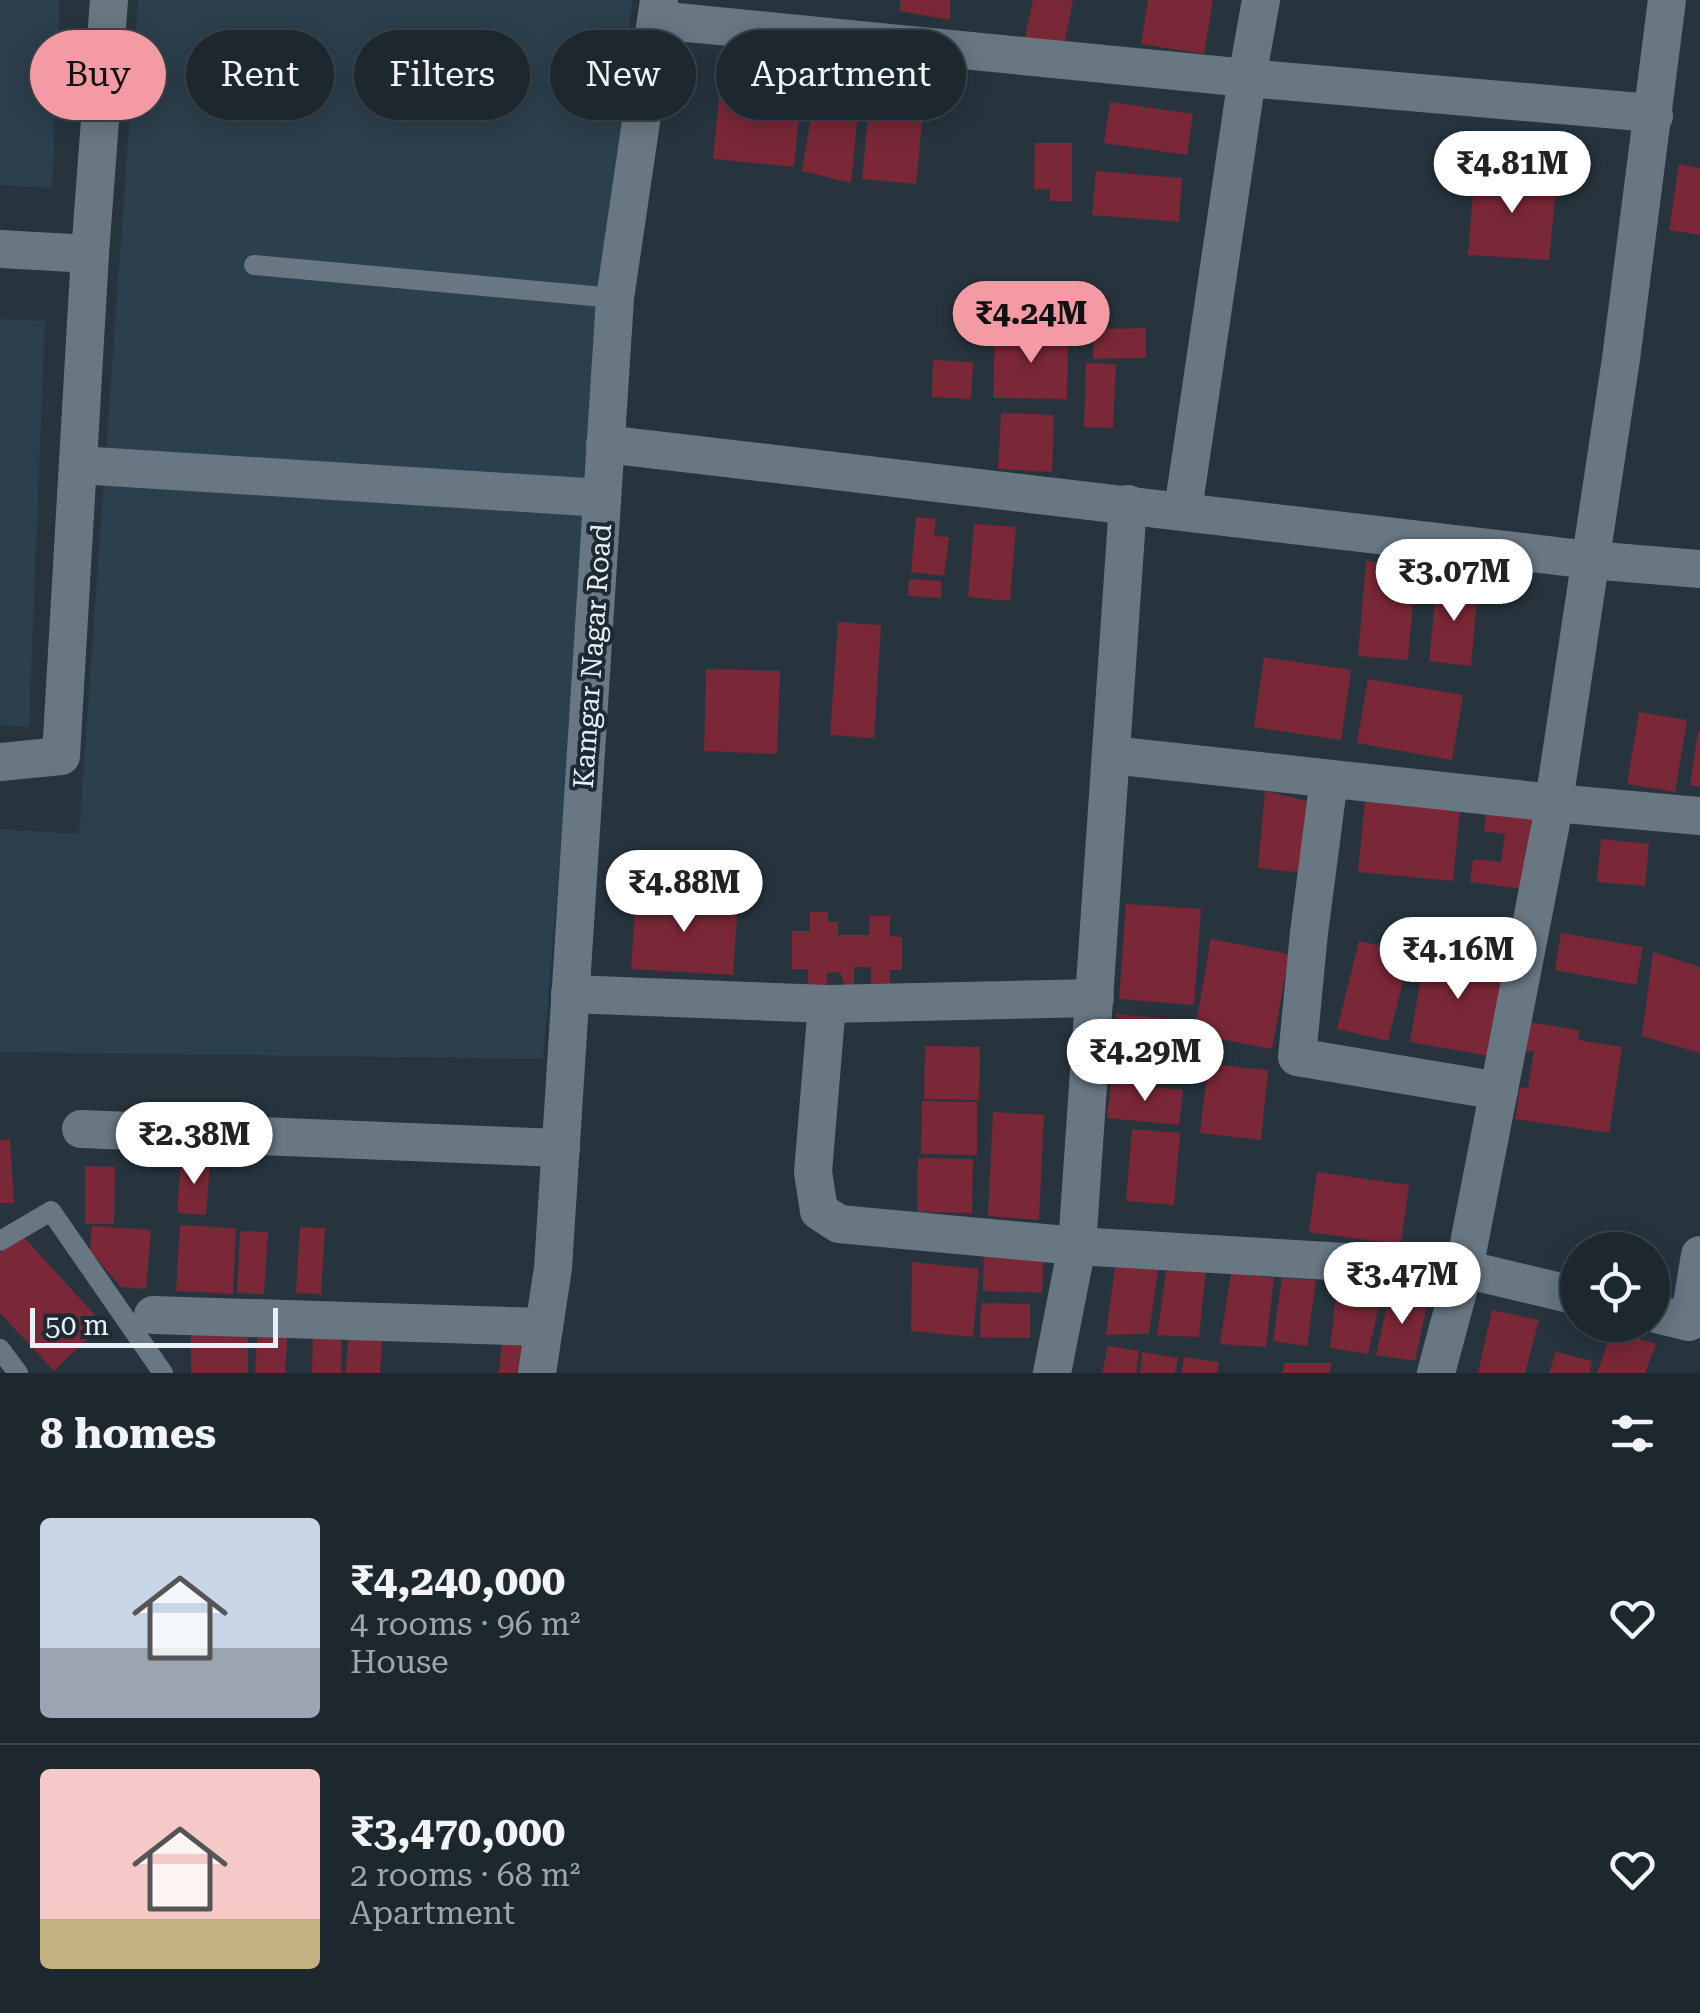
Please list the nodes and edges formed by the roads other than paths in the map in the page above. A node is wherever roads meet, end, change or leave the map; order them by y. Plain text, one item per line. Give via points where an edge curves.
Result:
1 (109, 0) edge
2 (1262, 0) edge
3 (1667, 0) edge
4 (658, 10) edge
5 (1248, 78) junction
6 (1653, 114) junction
7 (0, 249) edge
8 (90, 254) junction
9 (254, 266) dead end
10 (614, 298) junction
11 (605, 444) junction
12 (78, 465) junction
13 (602, 498) junction
14 (1128, 504) junction
15 (1182, 510) junction
16 (1590, 560) junction
17 (1700, 568) edge
18 (1110, 755) junction
19 (0, 762) edge
20 (1329, 779) junction
21 (1554, 803) junction
22 (1700, 816) edge
23 (570, 994) junction
24 (1094, 998) junction
25 (827, 1004) junction
26 (1499, 1091) junction
27 (81, 1129) dead end
28 (560, 1148) junction
29 (0, 1241) edge
30 (1076, 1246) junction
31 (1700, 1255) edge
32 (1464, 1270) junction
33 (1560, 1292) edge
34 (153, 1315) dead end
35 (1680, 1320) edge
36 (544, 1327) junction
37 (0, 1349) edge
38 (18, 1373) edge
39 (163, 1373) edge
40 (537, 1373) edge
41 (1052, 1373) edge
42 (1436, 1373) edge

1 - 8 street
2 - 5 street
3 - 6 street
4 - 5 street
4 - 10 street, Kamgar Nagar Road
5 - 6 street
5 - 15 street
6 - 16 street
7 - 8 street
8 - 12 street
9 - 10 lane
10 - 11 street, Kamgar Nagar Road
11 - 13 street, Kamgar Nagar Road
11 - 14 street
12 - 13 street
12 - 19 street via 61,756
13 - 23 street, Kamgar Nagar Road
14 - 15 street
14 - 18 street
15 - 16 street
16 - 17 street
16 - 21 street
18 - 20 street
18 - 24 street
20 - 21 street
20 - 26 street via 1297,1057
21 - 22 street
21 - 26 street
23 - 25 street
23 - 28 street, Kamgar Nagar Road
24 - 25 street
24 - 30 street
25 - 30 street via 813,1172 819,1211 838,1224
26 - 32 street
27 - 28 street
28 - 36 street, Kamgar Nagar Road
29 - 39 lane via 50,1211
30 - 32 street
30 - 41 street
31 - 35 street
32 - 33 street
32 - 42 street
34 - 36 street
36 - 40 street, Kamgar Nagar Road
37 - 38 lane

